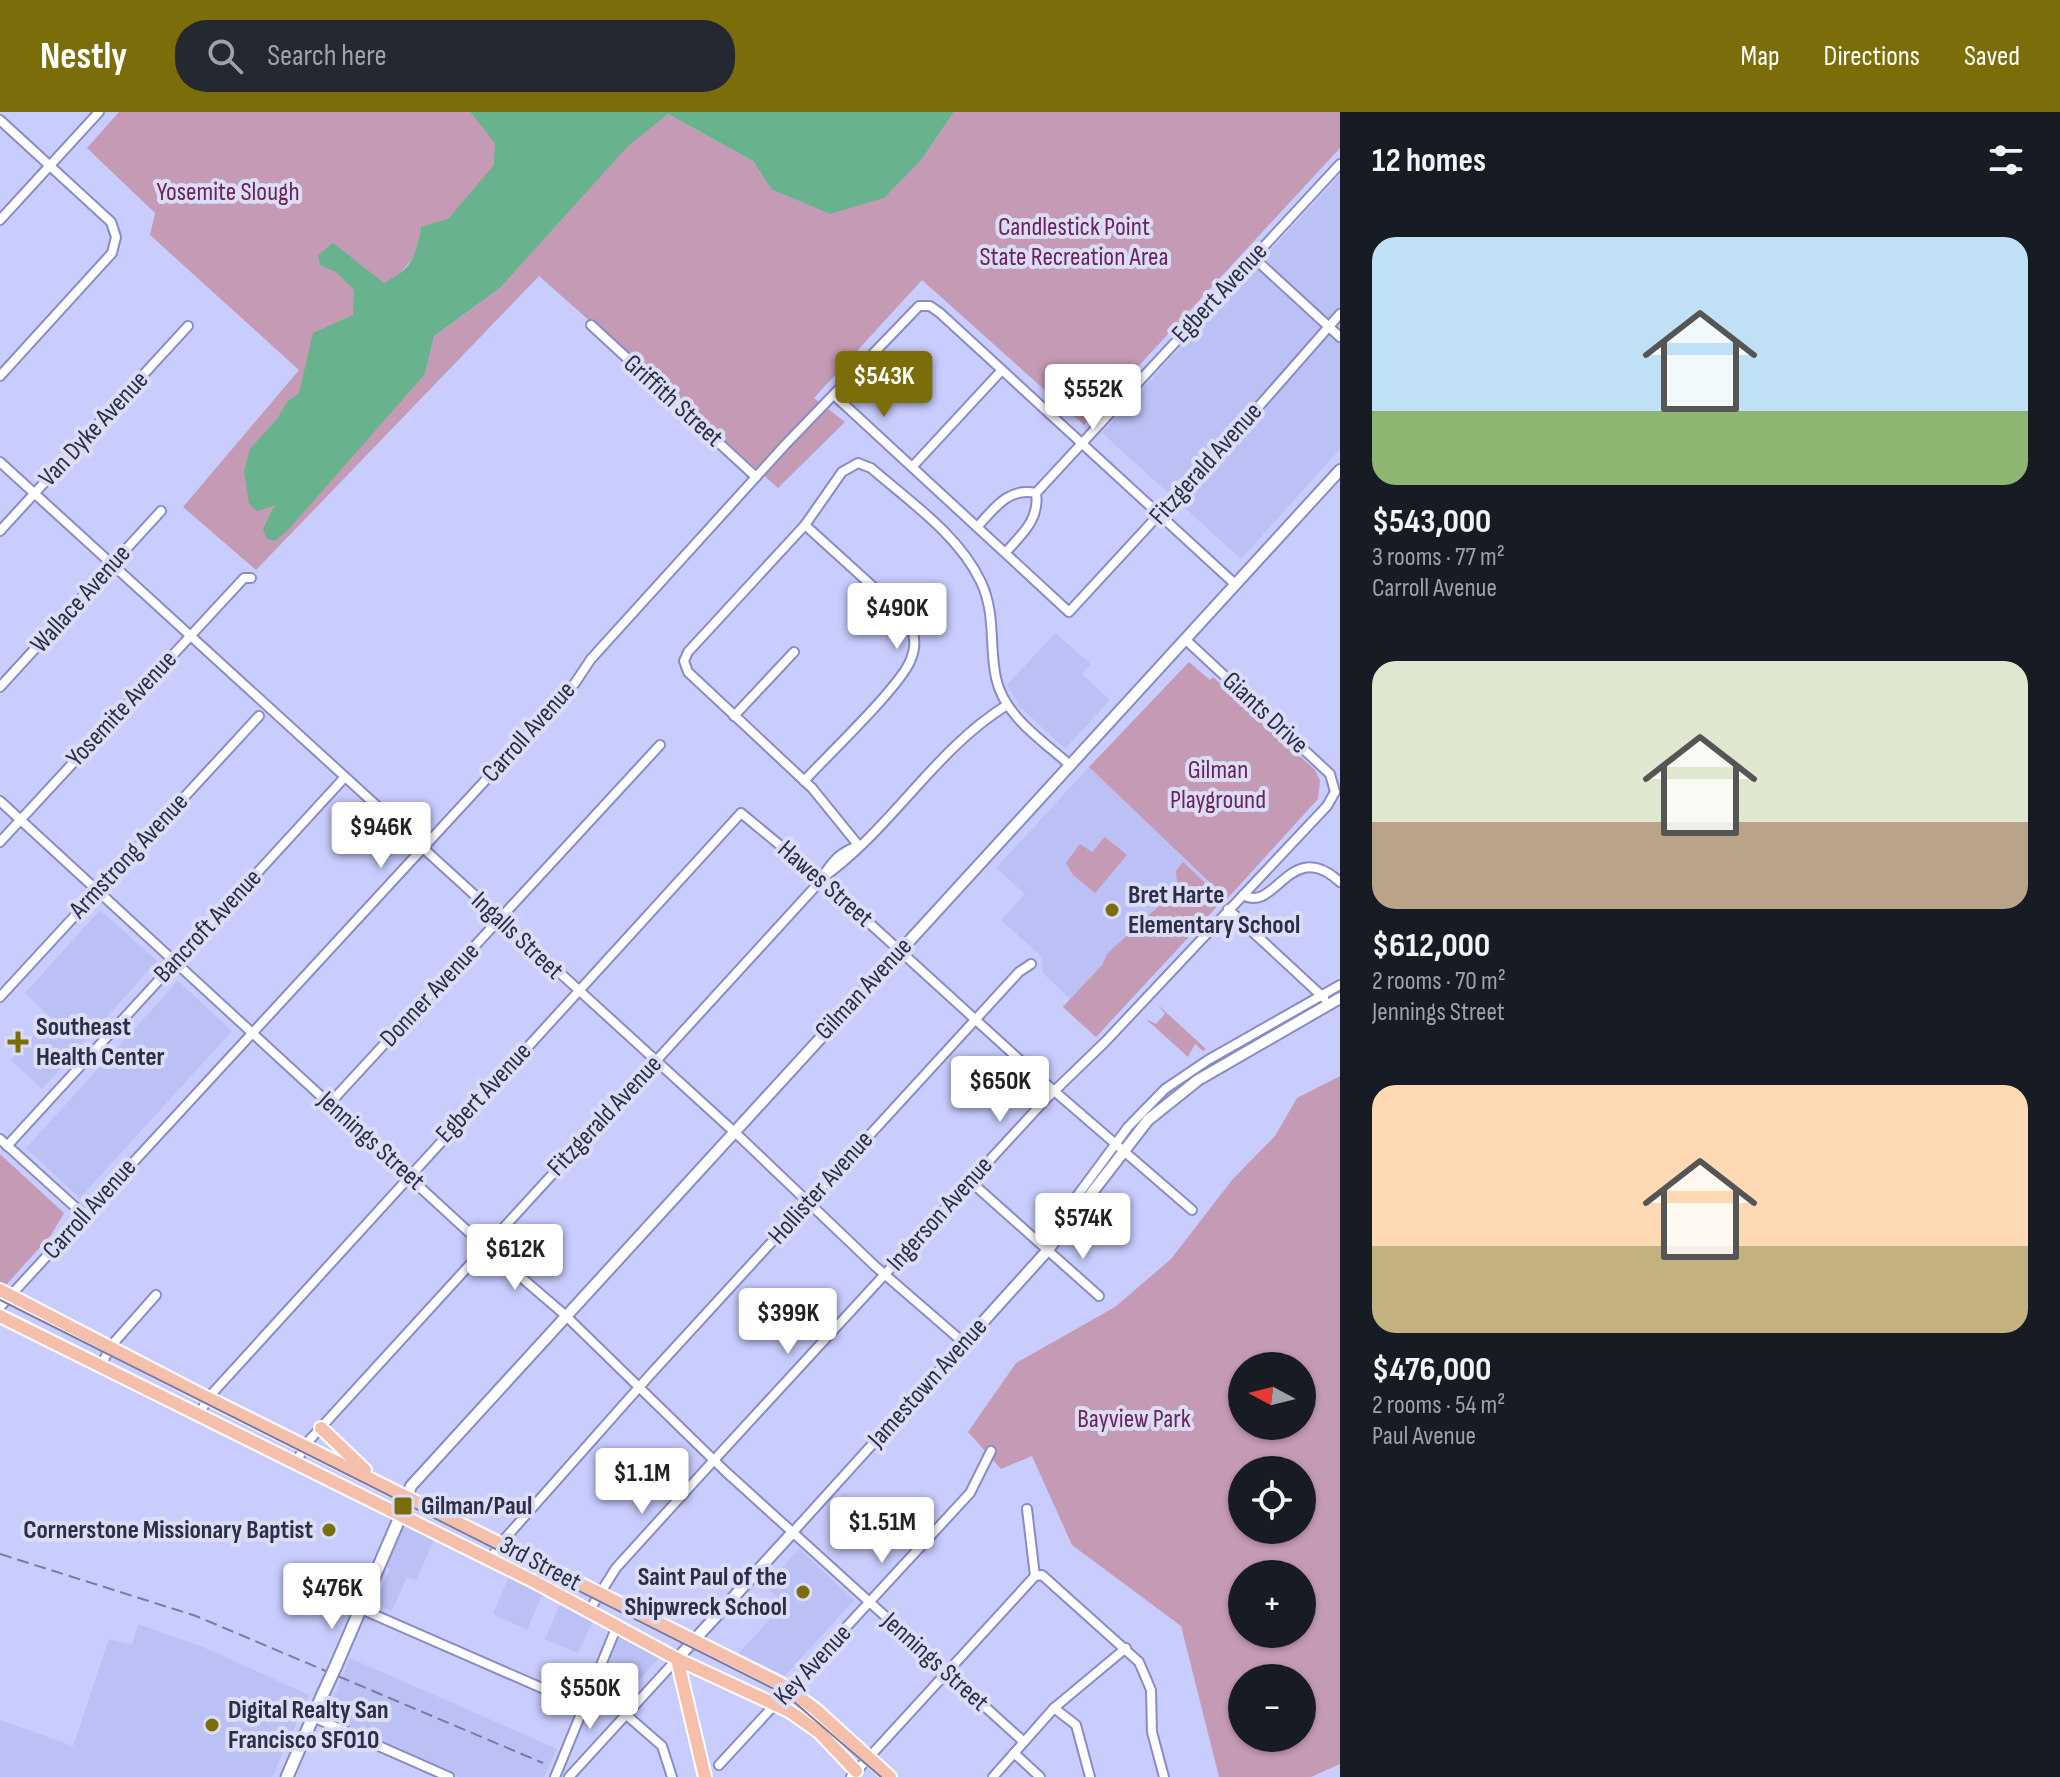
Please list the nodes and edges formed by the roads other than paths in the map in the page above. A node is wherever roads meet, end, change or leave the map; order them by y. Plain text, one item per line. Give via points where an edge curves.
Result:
1 (99, 112) edge
2 (0, 120) edge
3 (1340, 164) edge
4 (50, 165) junction
5 (0, 220) edge
6 (1254, 258) junction
7 (1340, 314) edge
8 (591, 325) dead end
9 (188, 326) dead end
10 (1328, 326) junction
11 (1340, 337) edge
12 (1002, 370) junction
13 (0, 376) edge
14 (834, 395) junction
15 (1081, 443) junction
16 (0, 462) edge
17 (913, 466) junction
18 (1340, 470) edge
19 (756, 477) junction
20 (1036, 493) junction
21 (34, 494) junction
22 (161, 511) dead end
23 (1161, 515) junction
24 (805, 525) junction
25 (977, 527) junction
26 (0, 531) edge
27 (1006, 552) junction
28 (112, 565) junction
29 (248, 578) dead end
30 (1236, 585) junction
31 (189, 636) junction
32 (1186, 640) junction
33 (794, 652) dead end
34 (0, 687) edge
35 (1007, 705) junction
36 (259, 716) dead end
37 (734, 716) junction
38 (660, 745) dead end
39 (1070, 765) junction
40 (344, 778) junction
41 (804, 781) junction
42 (1335, 792) joint
43 (0, 801) edge
44 (741, 813) joint
45 (21, 820) junction
46 (0, 842) edge
47 (859, 846) junction
48 (422, 849) junction
49 (821, 879) junction
50 (1340, 882) edge
51 (97, 891) junction
52 (1243, 895) junction
53 (1228, 909) junction
54 (500, 920) junction
55 (901, 950) junction
56 (175, 962) junction
57 (1031, 964) dead end
58 (1340, 985) edge
59 (578, 991) junction
60 (1321, 996) junction
61 (0, 997) edge
62 (1335, 1001) edge
63 (976, 1019) junction
64 (252, 1033) junction
65 (655, 1062) junction
66 (1054, 1091) junction
67 (330, 1103) junction
68 (734, 1132) junction
69 (4, 1142) edge
70 (1119, 1147) junction
71 (408, 1175) junction
72 (970, 1181) junction
73 (809, 1201) junction
74 (1192, 1210) dead end
75 (84, 1215) junction
76 (485, 1246) junction
77 (1047, 1251) junction
78 (885, 1274) junction
79 (6, 1293) edge
80 (156, 1295) dead end
81 (1099, 1296) dead end
82 (0, 1307) edge
83 (565, 1315) junction
84 (0, 1316) edge
85 (964, 1343) junction
86 (110, 1347) junction
87 (101, 1366) junction
88 (641, 1388) junction
89 (208, 1398) junction
90 (200, 1413) junction
91 (321, 1428) junction
92 (305, 1445) junction
93 (991, 1451) dead end
94 (715, 1459) junction
95 (296, 1463) junction
96 (376, 1480) junction
97 (407, 1495) junction
98 (1027, 1509) dead end
99 (400, 1517) junction
100 (793, 1532) junction
101 (501, 1543) junction
102 (489, 1561) junction
103 (1035, 1576) junction
104 (598, 1595) junction
105 (870, 1603) junction
106 (361, 1609) junction
107 (589, 1611) junction
108 (617, 1626) junction
109 (694, 1641) junction
110 (1126, 1648) junction
111 (677, 1659) junction
112 (947, 1672) junction
113 (592, 1685) junction
114 (790, 1690) junction
115 (777, 1704) junction
116 (583, 1706) junction
117 (1054, 1708) junction
118 (627, 1714) junction
119 (313, 1717) junction
120 (1024, 1742) junction
121 (1014, 1753) junction
122 (869, 1758) junction
123 (719, 1765) dead end
124 (856, 1775) edge
125 (287, 1777) edge
126 (449, 1777) edge
127 (555, 1777) edge
128 (569, 1777) edge
129 (672, 1777) edge
130 (705, 1777) edge
131 (890, 1777) edge
132 (993, 1777) edge
133 (1040, 1777) edge
134 (1090, 1777) edge
135 (1164, 1777) edge

1 - 4 street
2 - 4 street
3 - 6 street, Egbert Avenue
4 - 5 street
4 - 13 street via 111,222 116,237 112,253
6 - 10 street
6 - 15 street, Egbert Avenue
7 - 10 street, Fitzgerald Avenue
8 - 19 street, Griffith Street
9 - 21 street, Van Dyke Avenue
10 - 11 street
10 - 23 street, Fitzgerald Avenue
12 - 14 street, Carroll Avenue via 930,306 919,306
12 - 15 street
12 - 17 street
14 - 17 street
14 - 19 street, Carroll Avenue
15 - 20 street, Egbert Avenue
15 - 23 street
16 - 21 street, Ingalls Street
17 - 25 street
18 - 30 street, Gilman Avenue
19 - 48 street, Carroll Avenue
20 - 25 street via 1016,492 1004,498
20 - 27 street, Egbert Avenue via 1030,525
21 - 26 street, Van Dyke Avenue
21 - 28 street, Ingalls Street
22 - 28 street, Wallace Avenue
23 - 27 street, Fitzgerald Avenue via 1069,612
23 - 30 street
24 - 35 street via 847,467 862,463 882,477 974,568 991,610 996,679
24 - 37 street via 686,657 688,672
24 - 41 street via 902,613 912,628 914,647 906,671
25 - 27 street
28 - 31 street, Ingalls Street
28 - 34 street, Wallace Avenue
29 - 31 street, Yosemite Avenue
30 - 32 street, Gilman Avenue
31 - 40 street, Ingalls Street
31 - 45 street, Yosemite Avenue
32 - 39 street, Gilman Avenue
32 - 42 street, Giants Drive via 1327,771
33 - 37 street
35 - 39 street
35 - 47 street, Fitzgerald Avenue via 975,725
36 - 51 street, Armstrong Avenue
37 - 41 street
38 - 54 street, Donner Avenue
39 - 55 street, Gilman Avenue
40 - 48 street, Ingalls Street
40 - 56 street, Bancroft Avenue
41 - 47 street
42 - 52 street, Ingerson Avenue
43 - 45 street, Jennings Street
44 - 49 street, Hawes Street
44 - 59 street, Egbert Avenue
45 - 46 street, Yosemite Avenue
45 - 51 street, Jennings Street
47 - 49 street, Fitzgerald Avenue
48 - 54 street, Ingalls Street
48 - 64 street, Carroll Avenue
49 - 55 street, Hawes Street
49 - 65 street, Fitzgerald Avenue
50 - 52 street via 1321,869 1305,867 1262,896
51 - 56 street, Jennings Street
51 - 61 street, Armstrong Avenue
52 - 53 street, Ingerson Avenue
53 - 60 street
53 - 66 street, Ingerson Avenue
54 - 59 street, Ingalls Street
54 - 67 street, Donner Avenue
55 - 63 street, Hawes Street
55 - 68 street, Gilman Avenue
56 - 64 street, Jennings Street
56 - 69 street, Bancroft Avenue
57 - 63 street, Hollister Avenue
58 - 60 street, Jamestown Avenue
59 - 65 street, Ingalls Street
59 - 71 street, Egbert Avenue
60 - 62 street
60 - 70 street, Jamestown Avenue via 1179,1079 1152,1101
62 - 70 street, Jamestown Avenue via 1185,1089
63 - 66 street, Hawes Street
63 - 73 street, Hollister Avenue
64 - 67 street, Jennings Street
64 - 75 street, Carroll Avenue
65 - 68 street, Ingalls Street
65 - 76 street, Fitzgerald Avenue
66 - 70 street, Hawes Street
66 - 72 street, Ingerson Avenue
67 - 71 street, Jennings Street
68 - 73 street, Ingalls Street
68 - 83 street, Gilman Avenue
69 - 75 street
70 - 74 street, Hawes Street
70 - 77 street, Jamestown Avenue
71 - 76 street, Jennings Street
71 - 89 street, Egbert Avenue
72 - 77 street
72 - 78 street, Ingerson Avenue
73 - 78 street, Ingalls Street
73 - 88 street, Hollister Avenue
75 - 79 street, Carroll Avenue
76 - 83 street, Jennings Street
76 - 91 street, Fitzgerald Avenue
77 - 81 street
77 - 85 street, Jamestown Avenue
78 - 85 street, Ingalls Street
78 - 94 street, Ingerson Avenue
79 - 82 street, Carroll Avenue
79 - 86 main road, 3rd Street
80 - 86 street
83 - 88 street, Jennings Street
83 - 97 street, Gilman Avenue
84 - 87 main road, 3rd Street
85 - 100 street, Jamestown Avenue
86 - 87 street
86 - 89 main road, 3rd Street
87 - 90 main road, 3rd Street
88 - 94 street, Jennings Street
88 - 101 street, Hollister Avenue
89 - 90 street, Egbert Avenue
89 - 92 main road, 3rd Street
90 - 95 main road, 3rd Street
91 - 92 street, Fitzgerald Avenue
91 - 96 main road
92 - 95 street, Fitzgerald Avenue
92 - 96 main road, 3rd Street
93 - 105 street, Key Avenue via 970,1493
94 - 100 street, Jennings Street
94 - 104 street, Ingerson Avenue
95 - 99 main road, 3rd Street
96 - 97 main road, 3rd Street
97 - 99 street, Gilman Avenue
97 - 101 main road, 3rd Street
98 - 103 street
99 - 102 main road, 3rd Street
99 - 106 main road
100 - 105 street, Jennings Street
100 - 109 street, Jamestown Avenue
101 - 102 street, Hollister Avenue
101 - 104 main road, 3rd Street
102 - 107 main road, 3rd Street
103 - 110 street via 1048,1578
103 - 112 street
104 - 107 street, Ingerson Avenue
104 - 109 main road, 3rd Street
105 - 112 street, Jennings Street
105 - 114 street, Key Avenue
106 - 116 street
106 - 119 main road, bridge
107 - 108 main road, 3rd Street
108 - 111 main road, 3rd Street
108 - 113 street
109 - 111 street, Jamestown Avenue
109 - 114 main road, 3rd Street
110 - 117 street
110 - 135 street via 1139,1662 1151,1690 1152,1732
111 - 115 main road, 3rd Street
111 - 118 street, Jamestown Avenue
111 - 130 main road
112 - 120 street, Jennings Street
112 - 122 street
113 - 116 street
113 - 118 street
114 - 115 street, Key Avenue
114 - 122 main road, 3rd Street
115 - 123 street, Key Avenue
115 - 124 main road, 3rd Street via 813,1727
116 - 127 street
117 - 120 street
117 - 134 street via 1076,1725
118 - 128 street, Jamestown Avenue
118 - 129 street via 662,1746
119 - 125 main road
119 - 126 street
120 - 121 street
121 - 132 street
121 - 133 street
122 - 124 street
122 - 131 main road, 3rd Street

